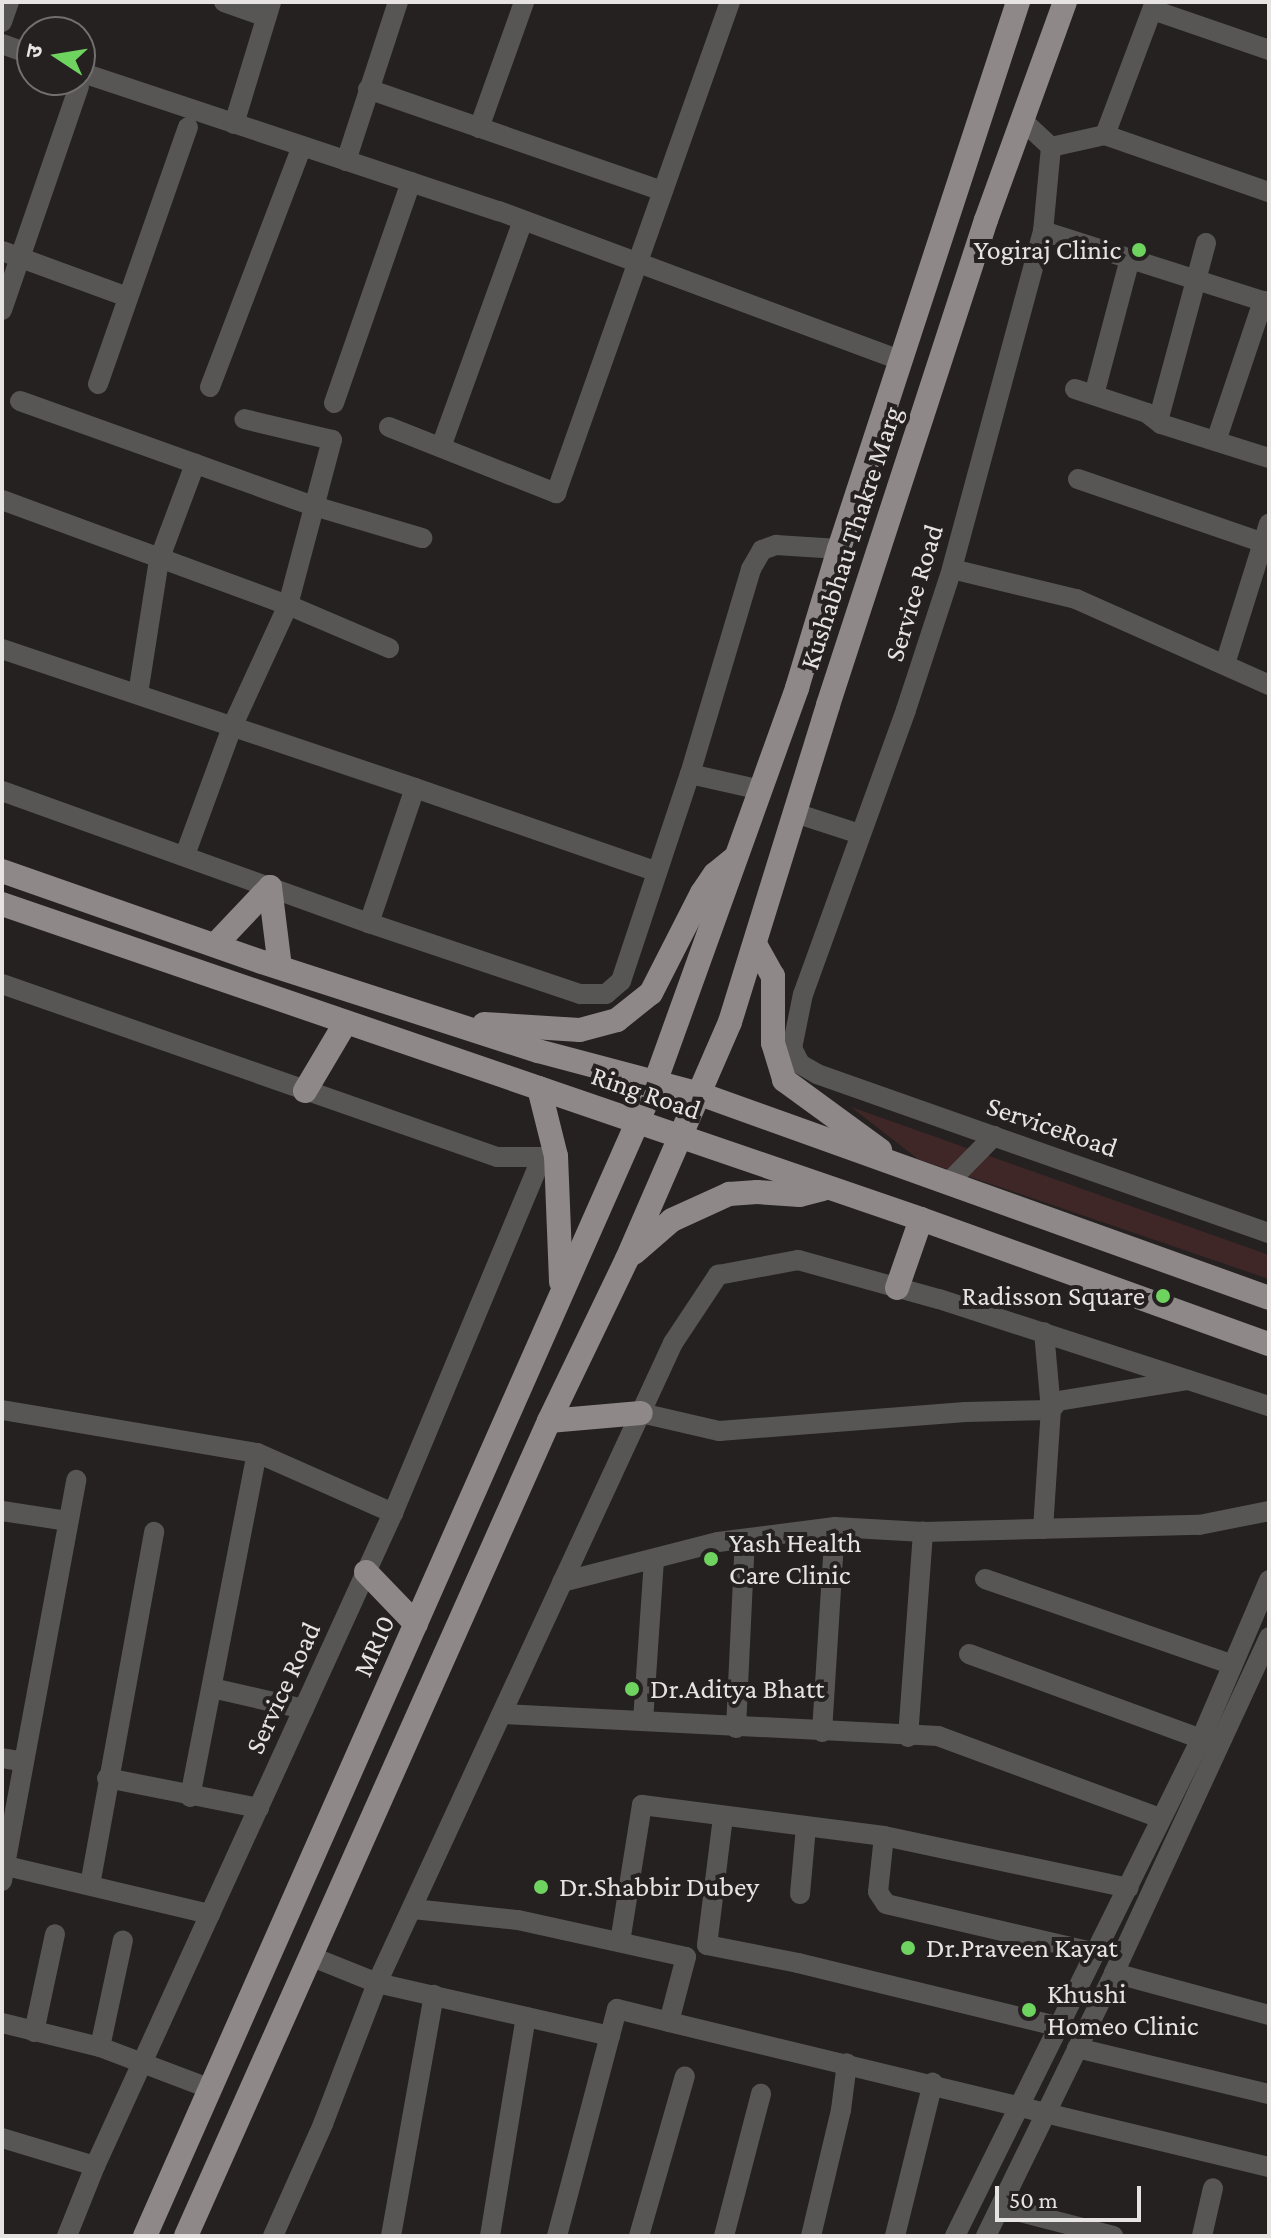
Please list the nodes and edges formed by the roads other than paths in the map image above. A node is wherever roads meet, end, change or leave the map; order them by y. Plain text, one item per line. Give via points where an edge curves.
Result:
1 (9, 2) edge
2 (224, 2) edge
3 (398, 2) edge
4 (524, 2) edge
5 (730, 2) edge
6 (1018, 2) edge
7 (1065, 2) edge
8 (1154, 6) edge
9 (269, 9) edge
10 (2, 22) edge
11 (1269, 50) edge
12 (96, 85) edge
13 (368, 89) junction
14 (73, 96) edge
15 (1022, 120) junction
16 (234, 124) junction
17 (188, 127) dead end
18 (479, 128) junction
19 (1105, 135) junction
20 (302, 146) junction
21 (1051, 147) junction
22 (346, 161) junction
23 (411, 182) junction
24 (663, 191) junction
25 (1269, 192) edge
26 (523, 220) junction
27 (1043, 231) junction
28 (1206, 243) dead end
29 (11, 254) edge
30 (1130, 259) junction
31 (638, 263) junction
32 (1194, 280) junction
33 (128, 297) junction
34 (1266, 302) edge
35 (2, 310) edge
36 (900, 360) junction
37 (98, 384) dead end
38 (210, 387) dead end
39 (20, 401) dead end
40 (334, 403) dead end
41 (244, 419) dead end
42 (1161, 424) junction
43 (389, 427) dead end
44 (1216, 441) junction
45 (441, 447) junction
46 (1269, 458) edge
47 (195, 464) junction
48 (1078, 479) dead end
49 (2, 500) edge
50 (314, 506) junction
51 (1266, 534) edge
52 (422, 538) dead end
53 (839, 549) junction
54 (159, 560) junction
55 (952, 569) junction
56 (288, 605) junction
57 (389, 648) dead end
58 (2, 649) edge
59 (1225, 664) junction
60 (1269, 685) edge
61 (138, 694) junction
62 (232, 727) junction
63 (690, 774) junction
64 (415, 788) junction
65 (761, 790) junction
66 (2, 791) edge
67 (795, 813) junction
68 (860, 834) junction
69 (185, 855) junction
70 (739, 855) junction
71 (2, 871) edge
72 (657, 872) junction
73 (270, 887) junction
74 (2, 904) edge
75 (369, 923) junction
76 (755, 944) junction
77 (215, 945) junction
78 (280, 967) junction
79 (2, 984) edge
80 (346, 1022) junction
81 (450, 1022) junction
82 (817, 1074) joint
83 (656, 1080) junction
84 (539, 1088) junction
85 (305, 1091) junction
86 (700, 1094) junction
87 (637, 1122) junction
88 (994, 1136) junction
89 (681, 1137) junction
90 (548, 1158) junction
91 (904, 1167) junction
92 (948, 1183) junction
93 (825, 1189) junction
94 (921, 1219) junction
95 (1269, 1233) edge
96 (627, 1259) junction
97 (897, 1288) junction
98 (561, 1292) junction
99 (1269, 1298) edge
100 (1044, 1332) junction
101 (1269, 1344) edge
102 (1192, 1379) junction
103 (1269, 1406) edge
104 (2, 1410) edge
105 (1051, 1410) junction
106 (641, 1413) junction
107 (549, 1421) junction
108 (257, 1453) junction
109 (76, 1480) dead end
110 (2, 1511) edge
111 (1269, 1511) edge
112 (393, 1513) junction
113 (68, 1521) junction
114 (835, 1527) junction
115 (1043, 1529) junction
116 (154, 1532) dead end
117 (923, 1532) junction
118 (745, 1540) junction
119 (654, 1560) junction
120 (366, 1572) junction
121 (985, 1579) dead end
122 (1269, 1580) edge
123 (562, 1582) junction
124 (416, 1624) junction
125 (1269, 1637) edge
126 (969, 1654) dead end
127 (1233, 1665) junction
128 (212, 1688) junction
129 (304, 1709) junction
130 (504, 1714) junction
131 (643, 1721) junction
132 (736, 1728) junction
133 (822, 1732) junction
134 (908, 1737) junction
135 (1201, 1739) junction
136 (2, 1758) edge
137 (24, 1762) junction
138 (107, 1778) junction
139 (190, 1797) junction
140 (259, 1808) junction
141 (723, 1817) junction
142 (1160, 1818) junction
143 (806, 1827) junction
144 (884, 1836) junction
145 (3, 1870) edge
146 (90, 1885) junction
147 (1129, 1888) junction
148 (800, 1894) dead end
149 (413, 1909) junction
150 (210, 1914) junction
151 (55, 1934) dead end
152 (123, 1940) dead end
153 (620, 1942) junction
154 (1096, 1953) junction
155 (310, 1956) junction
156 (1114, 1973) junction
157 (377, 1983) junction
158 (434, 1995) junction
159 (1269, 2015) edge
160 (526, 2017) junction
161 (669, 2022) junction
162 (2, 2023) edge
163 (1060, 2027) junction
164 (34, 2032) junction
165 (610, 2036) junction
166 (100, 2047) junction
167 (1077, 2048) junction
168 (847, 2063) junction
169 (143, 2064) junction
170 (685, 2076) dead end
171 (933, 2083) junction
172 (211, 2089) junction
173 (761, 2094) dead end
174 (1269, 2094) edge
175 (1020, 2106) junction
176 (1048, 2112) junction
177 (2, 2138) edge
178 (95, 2166) junction
179 (1269, 2167) edge
180 (1213, 2188) dead end
181 (1001, 2207) junction
182 (67, 2236) edge
183 (145, 2236) edge
184 (186, 2236) edge
185 (273, 2236) edge
186 (391, 2236) edge
187 (490, 2236) edge
188 (557, 2236) edge
189 (639, 2236) edge
190 (724, 2236) edge
191 (811, 2236) edge
192 (895, 2236) edge
193 (955, 2236) edge
194 (986, 2236) edge
195 (1113, 2236) edge
196 (1202, 2236) edge

1 - 10 street
2 - 9 street
3 - 13 street
4 - 18 street
5 - 24 street
6 - 36 main road, Kushabhau Thakre Marg
7 - 15 main road, Kushabhau Thakre Marg
8 - 11 street
8 - 19 street
9 - 16 street
12 - 16 street
13 - 18 street
13 - 22 street
14 - 29 street
15 - 21 street
15 - 67 main road, Kushabhau Thakre Marg
16 - 20 street
17 - 33 street
18 - 24 street
19 - 21 street
19 - 25 street
20 - 22 street
20 - 38 street
21 - 27 street, Service Road
22 - 23 street
23 - 26 street
23 - 40 street
24 - 31 street
26 - 31 street
26 - 45 street
27 - 30 street
27 - 55 street, Service Road
28 - 32 street
29 - 33 street
29 - 35 street
30 - 32 street
30 - 42 street via 1084,392 1147,413
31 - 36 street
31 - 45 street via 556,493
32 - 34 street
32 - 42 street
33 - 37 street
34 - 44 street
36 - 53 main road, Kushabhau Thakre Marg
39 - 47 street
41 - 50 street via 332,440
42 - 44 street
43 - 45 street
44 - 46 street
47 - 50 street
47 - 54 street
48 - 51 street
49 - 54 street
50 - 52 street
50 - 56 street
51 - 59 street
53 - 63 street via 776,545 762,550 730,630
53 - 65 main road, Kushabhau Thakre Marg
54 - 56 street
54 - 61 street
55 - 59 street via 1076,599
55 - 68 street, Service Road
56 - 57 street
56 - 62 street
58 - 61 street
59 - 60 street
61 - 62 street
62 - 64 street
62 - 69 street
63 - 65 street
63 - 72 street
64 - 72 street
64 - 75 street
65 - 70 main road, Kushabhau Thakre Marg
66 - 69 street
67 - 68 street
67 - 76 main road, Kushabhau Thakre Marg
68 - 82 street, Service Road via 803,994 792,1048 800,1064
69 - 73 street
70 - 81 main road via 702,893 651,993 617,1020 580,1030
70 - 83 main road, Kushabhau Thakre Marg
71 - 77 main road, Ring Road
72 - 75 street via 621,981 596,996
73 - 75 street
73 - 77 main road
73 - 78 main road
74 - 80 main road, Ring Road
76 - 86 main road, Kushabhau Thakre Marg
76 - 91 main road via 773,976 773,1043 784,1080
77 - 78 main road, Ring Road
78 - 81 main road, Ring Road
79 - 85 street
80 - 84 main road, Ring Road
80 - 85 main road
81 - 83 main road, Ring Road via 538,1051
82 - 88 street, ServiceRoad
83 - 86 main road, Ring Road
83 - 87 main road, MR10
84 - 87 main road, Ring Road
84 - 90 main road
85 - 90 street via 497,1157
86 - 89 main road
86 - 91 main road, Ring Road
87 - 89 main road, Ring Road
87 - 98 main road, MR10
88 - 92 street
88 - 95 street, ServiceRoad
89 - 93 main road, Ring Road
89 - 96 main road
90 - 98 main road
90 - 112 street, Service Road
91 - 92 main road, Ring Road
92 - 99 main road, Ring Road
93 - 94 main road, Ring Road
93 - 96 main road via 800,1195 729,1194 672,1220
94 - 97 main road
94 - 101 main road, Ring Road
96 - 107 main road
97 - 100 street
97 - 106 street via 798,1260 718,1275 673,1343
98 - 124 main road, MR10
100 - 102 street
100 - 105 street
102 - 103 street
102 - 105 street via 1058,1401
104 - 108 street
105 - 106 street via 719,1431
105 - 115 street
106 - 107 main road
106 - 123 street
107 - 155 main road
108 - 112 street
108 - 128 street
109 - 113 street
110 - 113 street
111 - 115 street via 1199,1525
112 - 120 street, Service Road
113 - 137 street
114 - 117 street
114 - 118 street
114 - 133 street
115 - 117 street
116 - 138 street
117 - 134 street
118 - 119 street
118 - 132 street
119 - 123 street
119 - 131 street
120 - 124 main road
120 - 129 street, Service Road
121 - 127 street
122 - 127 street
123 - 130 street
124 - 172 main road, MR10
125 - 156 street
126 - 135 street
127 - 135 street
128 - 129 street
128 - 139 street
129 - 140 street, Service Road
130 - 131 street
130 - 149 street
131 - 132 street
132 - 133 street
133 - 134 street
134 - 142 street via 938,1736
135 - 142 street
136 - 137 street
137 - 145 street
138 - 139 street
138 - 146 street
139 - 140 street
140 - 150 street, Service Road
141 - 143 street
141 - 153 street via 642,1805
141 - 163 street via 707,1945
142 - 147 street
143 - 144 street
143 - 148 street
144 - 147 street
144 - 154 street via 878,1892 886,1904
145 - 146 street
146 - 150 street
147 - 154 street
149 - 153 street via 518,1920
149 - 157 street
150 - 169 street, Service Road
151 - 164 street
152 - 166 street
153 - 161 street via 686,1957
154 - 163 street
155 - 157 street
155 - 184 main road
156 - 159 street
156 - 167 street
157 - 158 street
157 - 185 street
158 - 160 street
158 - 186 street
160 - 165 street
160 - 187 street
161 - 165 street via 617,2009
161 - 168 street
162 - 164 street
163 - 175 street
164 - 166 street
165 - 188 street
166 - 169 street
167 - 174 street
167 - 176 street
168 - 171 street
168 - 191 street
169 - 172 street
169 - 178 street, Service Road
170 - 189 street
171 - 175 street
171 - 192 street
172 - 183 main road, MR10
173 - 190 street
175 - 176 street
175 - 193 street
176 - 179 street
176 - 181 street
177 - 178 street
178 - 182 street, Service Road
180 - 196 street
181 - 194 street
181 - 195 street

